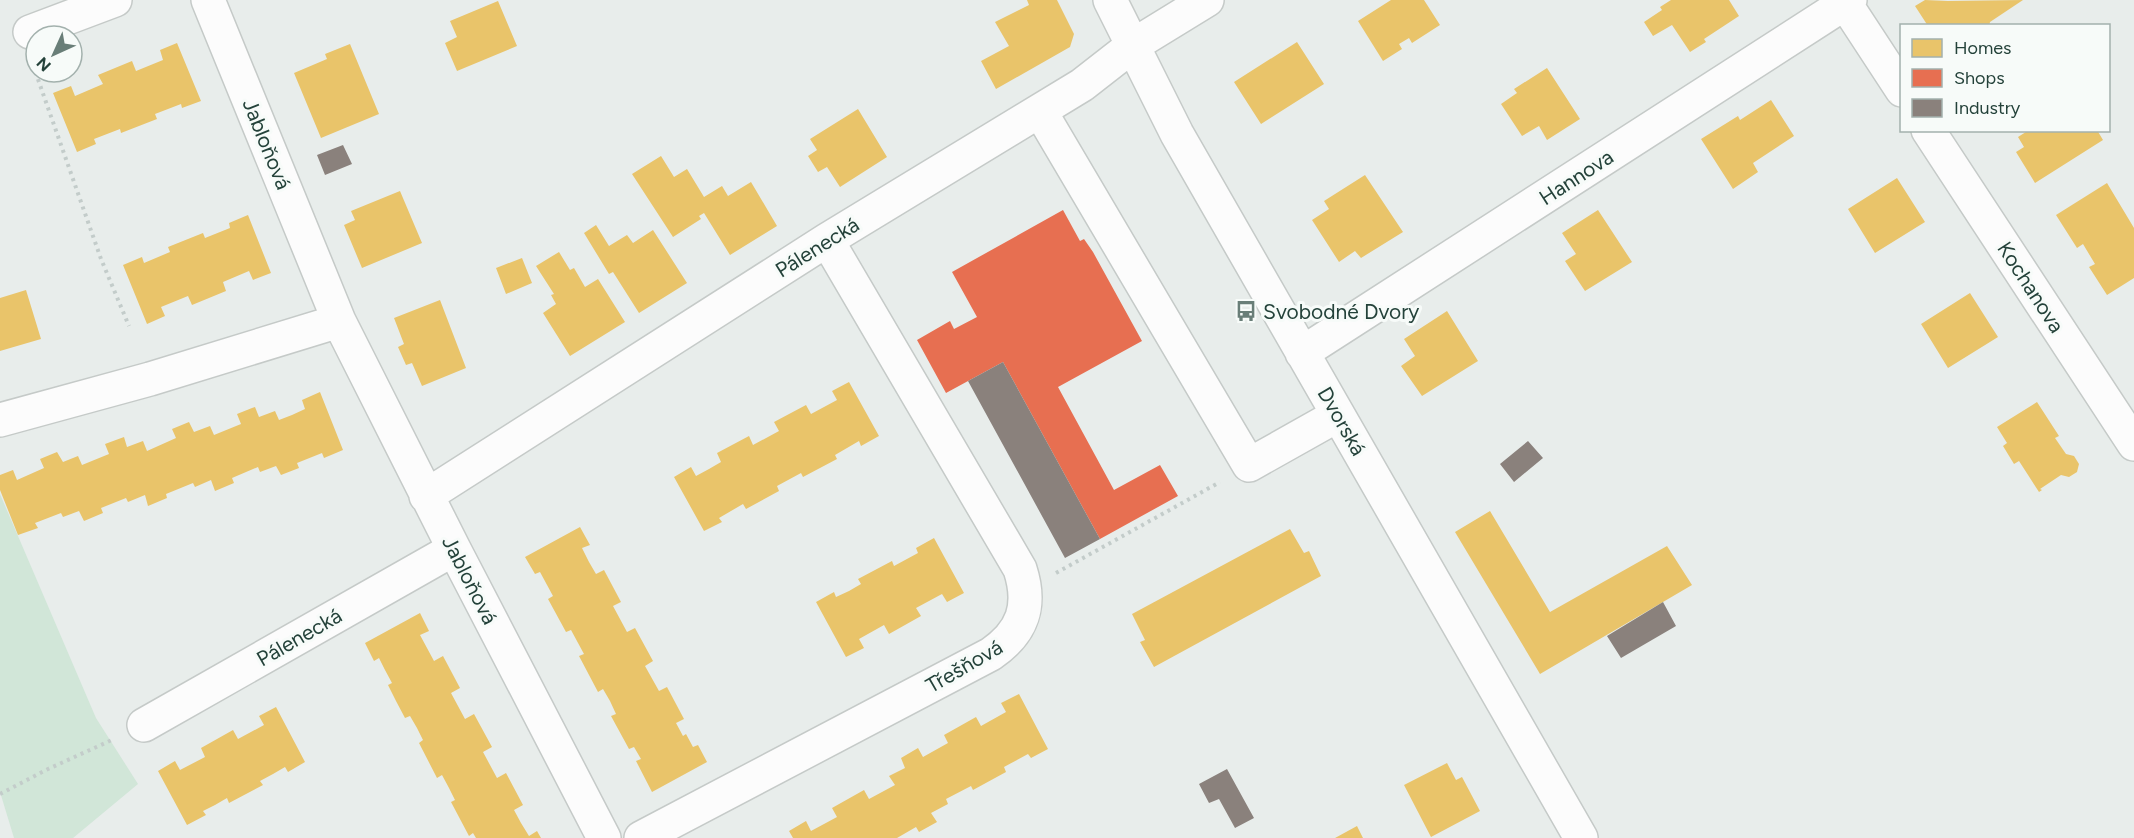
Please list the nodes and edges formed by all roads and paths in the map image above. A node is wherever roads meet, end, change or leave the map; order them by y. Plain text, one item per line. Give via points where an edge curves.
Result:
1 (115, 0) edge
2 (208, 0) edge
3 (1110, 0) edge
4 (1207, 0) edge
5 (1847, 1) edge
6 (51, 24) edge
7 (1132, 46) junction
8 (39, 84) edge
9 (1900, 87) edge
10 (1040, 111) junction
11 (1929, 132) edge
12 (827, 240) junction
13 (339, 321) junction
14 (129, 326) dead end
15 (1302, 353) junction
16 (1338, 415) junction
17 (0, 420) edge
18 (2134, 444) edge
19 (1249, 465) junction
20 (426, 496) junction
21 (454, 549) junction
22 (1025, 590) junction
23 (144, 725) joint
24 (0, 794) edge
25 (604, 838) edge
26 (641, 838) edge
27 (1581, 838) edge

1 - 6 street
2 - 13 street, Jabloňová
3 - 7 street, Dvorská
4 - 7 street, Pálenecká
5 - 9 street
5 - 15 street, Hannova
7 - 10 street, Pálenecká via 1082,86
7 - 15 street, Dvorská via 1177,134
8 - 14 path
10 - 12 street, Pálenecká
10 - 19 street
11 - 18 street, Kochanova
12 - 20 street, Pálenecká
12 - 22 street, Třešňová via 1020,569
13 - 17 street
13 - 20 street, Jabloňová
15 - 16 street, Dvorská
16 - 19 street
16 - 27 street, Dvorská
19 - 22 path
20 - 21 street, Jabloňová
21 - 23 street, Pálenecká
21 - 25 street, Jabloňová
22 - 26 street, Třešňová via 1019,627 991,654
23 - 24 path

